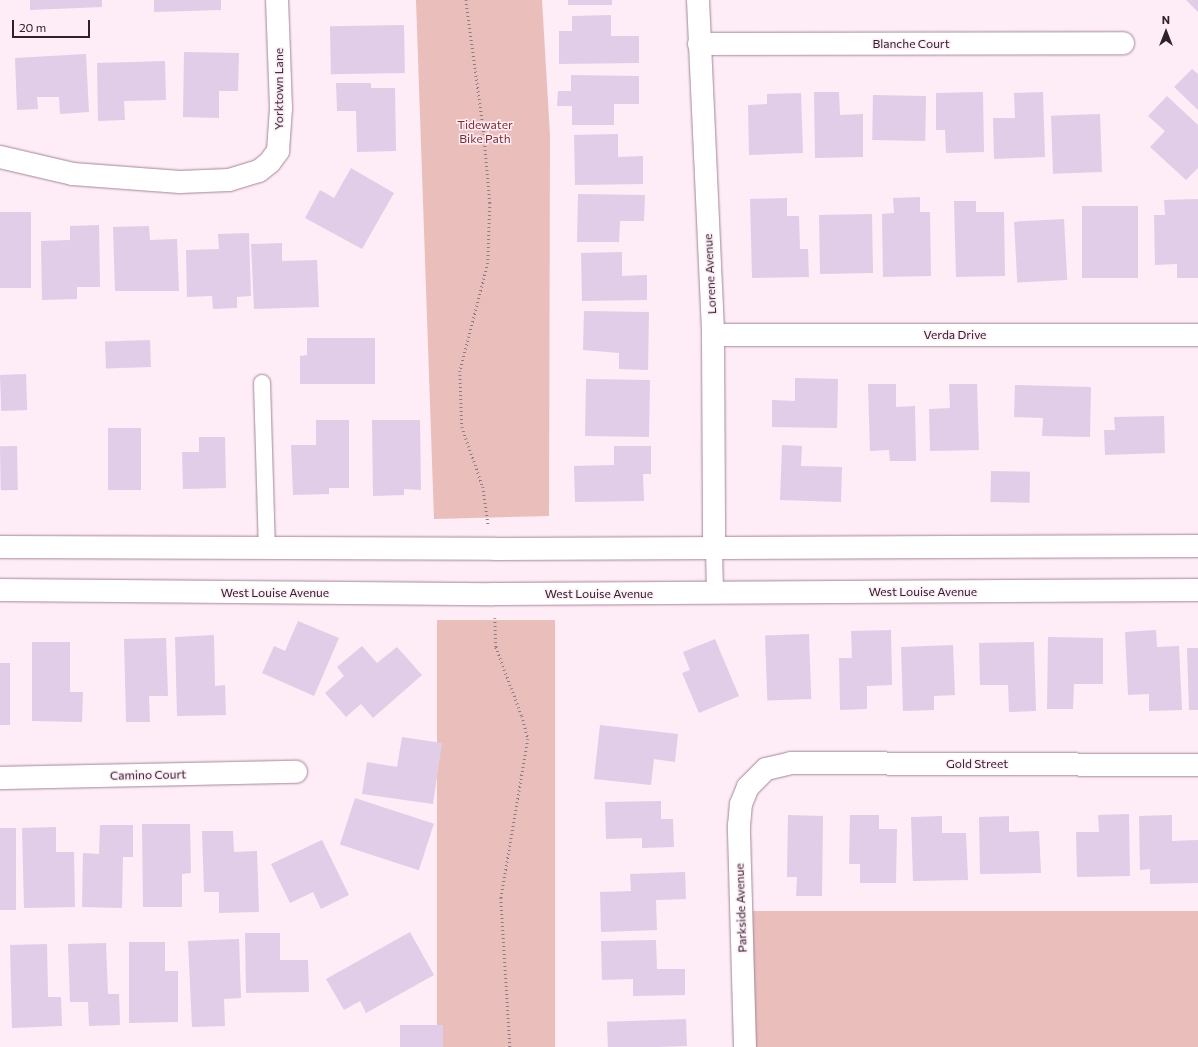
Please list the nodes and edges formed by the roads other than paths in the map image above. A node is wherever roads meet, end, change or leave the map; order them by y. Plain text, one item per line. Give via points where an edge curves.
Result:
1 (277, 0) edge
2 (698, 0) edge
3 (1123, 43) dead end
4 (699, 44) junction
5 (0, 157) edge
6 (713, 335) junction
7 (1198, 335) edge
8 (262, 383) dead end
9 (1198, 546) edge
10 (0, 547) edge
11 (267, 548) junction
12 (714, 548) junction
13 (0, 590) edge
14 (1198, 590) edge
15 (715, 593) junction
16 (1198, 765) edge
17 (296, 772) dead end
18 (759, 774) joint
19 (0, 778) edge
20 (745, 1047) edge

1 - 5 street, Yorktown Lane via 281,108 278,151 259,171 229,180 180,182 73,174
2 - 4 street, Lorene Avenue
3 - 4 street, Blanche Court
4 - 6 street, Lorene Avenue
6 - 7 street, Verda Drive
6 - 12 street, Lorene Avenue
8 - 11 lane
9 - 12 street
10 - 11 street
11 - 12 street
12 - 15 lane
13 - 15 street, West Louise Avenue
14 - 15 street, West Louise Avenue
16 - 18 street, Gold Street via 791,763 766,769
17 - 19 street, Camino Court
18 - 20 street, Parkside Avenue via 748,787 741,804 739,826

